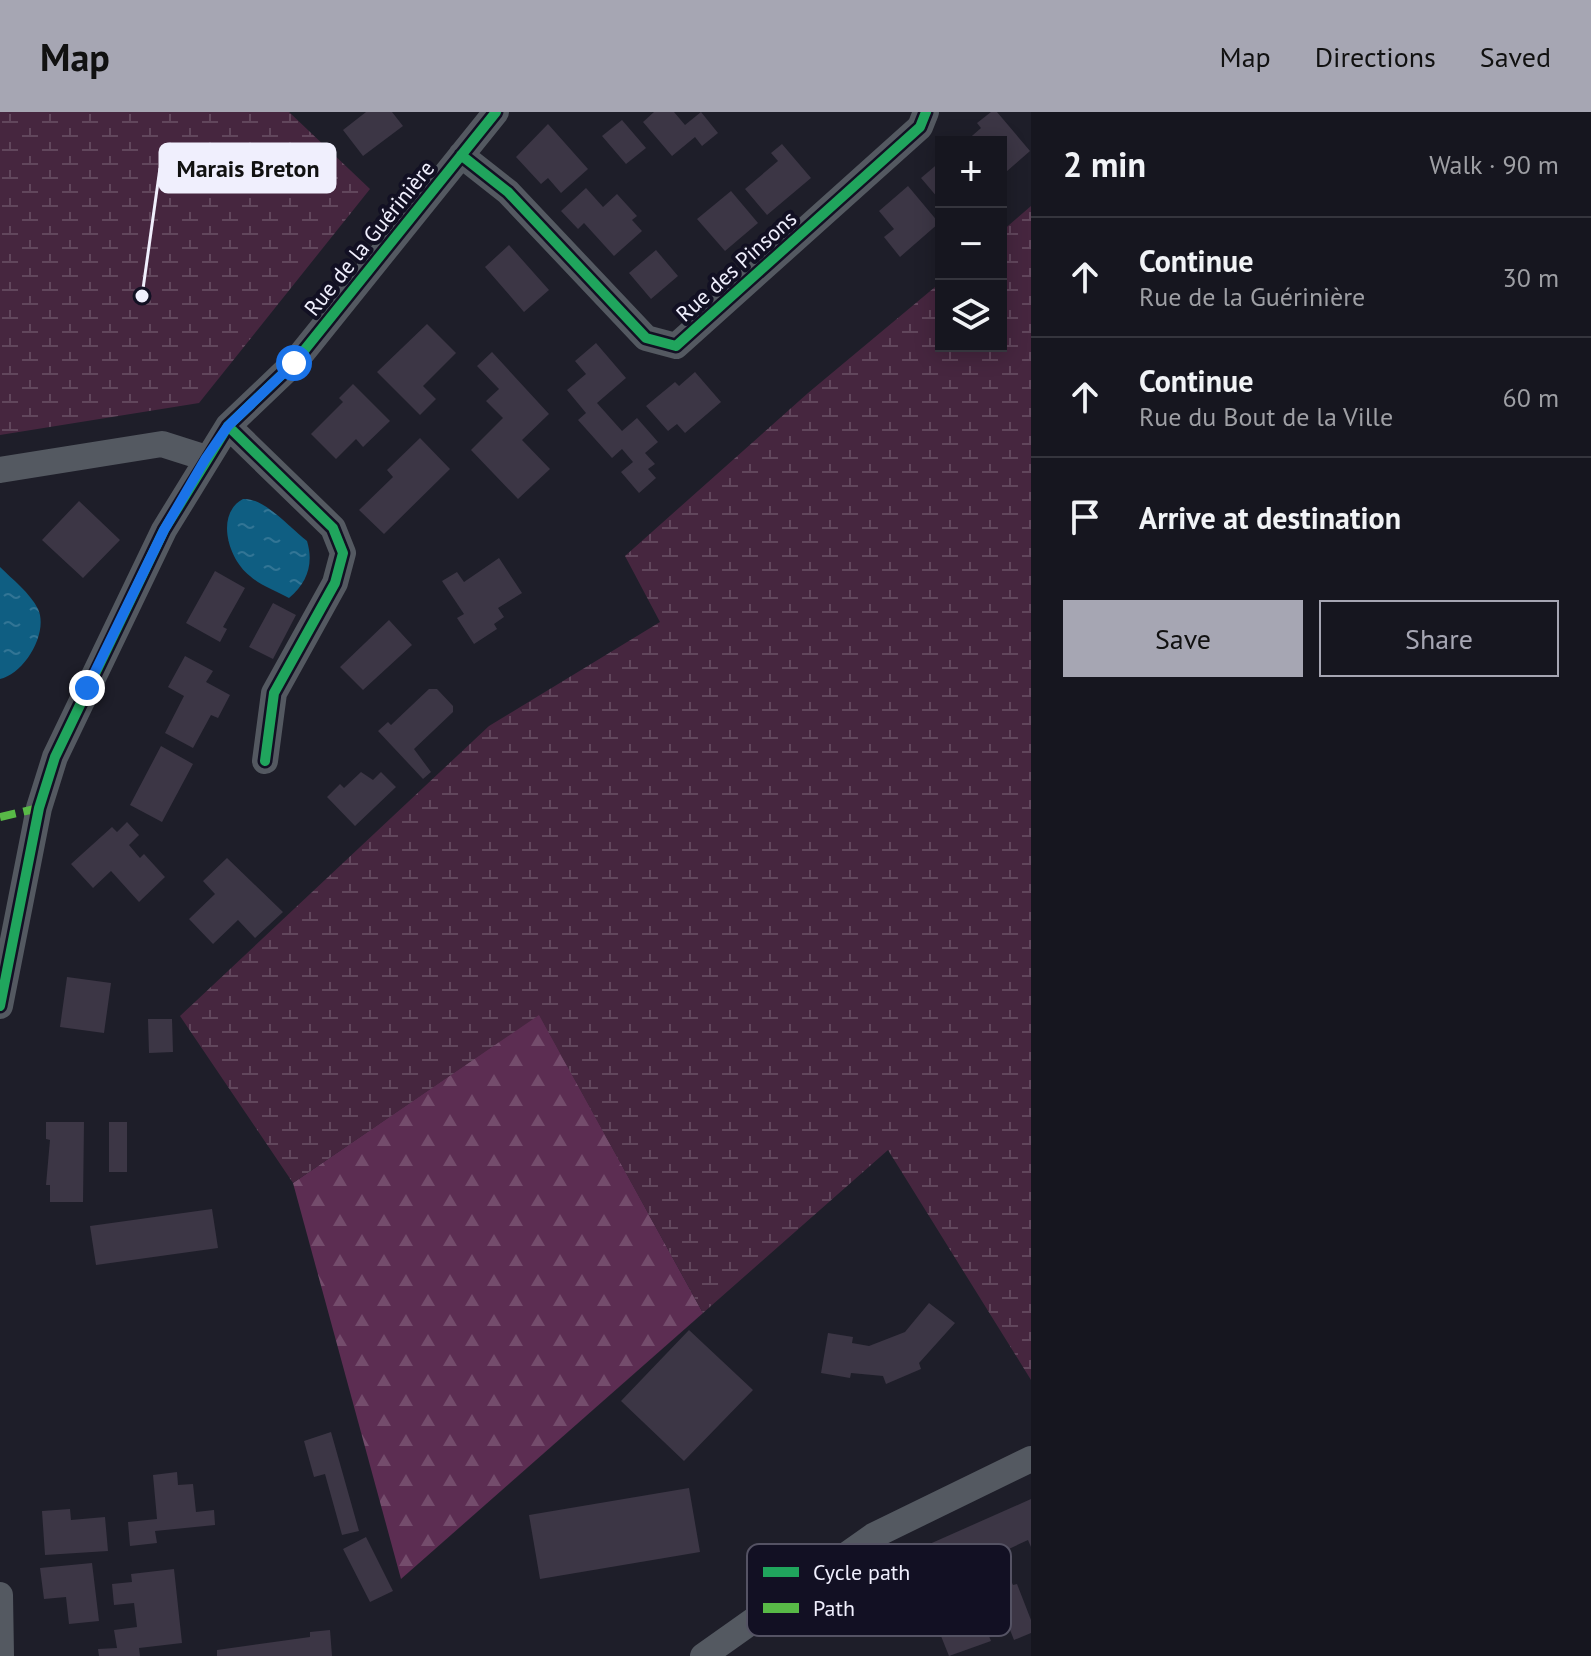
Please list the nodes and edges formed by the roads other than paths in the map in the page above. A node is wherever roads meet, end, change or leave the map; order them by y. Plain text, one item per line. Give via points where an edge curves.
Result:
1 (496, 112) edge
2 (926, 112) edge
3 (461, 155) junction
4 (228, 426) junction
5 (206, 458) junction
6 (0, 470) edge
7 (265, 761) dead end
8 (0, 1006) edge
9 (1031, 1459) edge
10 (862, 1544) edge
11 (0, 1595) edge
12 (747, 1625) edge
13 (1, 1656) edge
14 (703, 1656) edge

1 - 3 street, Rue de la Guérinière
2 - 3 street, Rue des Pinsons via 920,127 676,346 646,338 508,192
3 - 4 street, Rue de la Guérinière via 294,363
4 - 5 street, Rue de la Guérinière
4 - 7 street via 333,528 343,553 335,583 274,693
5 - 6 street via 162,444
5 - 8 street, Rue de la Guérinière via 164,530 55,757 39,808
9 - 10 street
11 - 13 street
12 - 14 street

